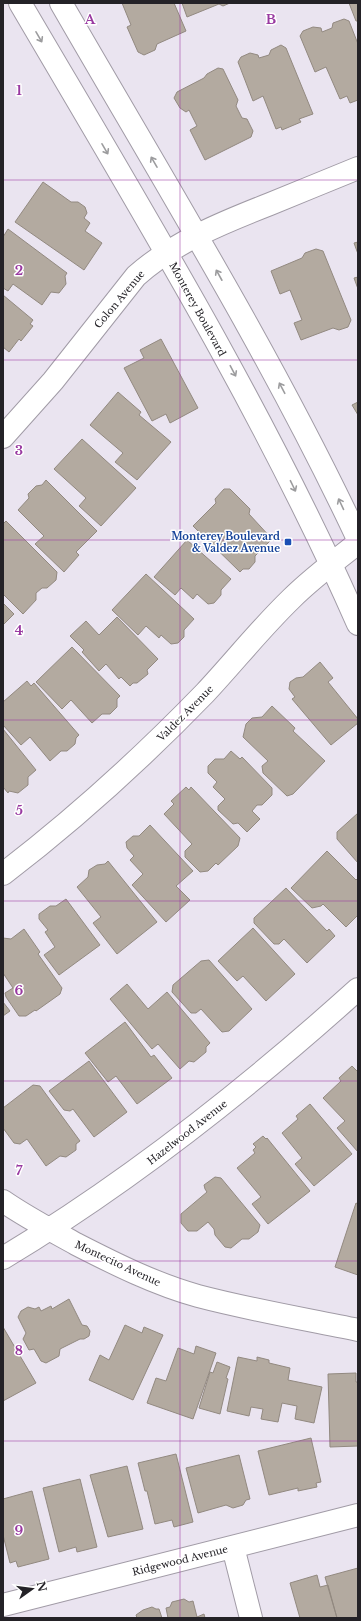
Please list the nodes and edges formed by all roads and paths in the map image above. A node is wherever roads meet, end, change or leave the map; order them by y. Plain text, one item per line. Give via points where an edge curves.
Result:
1 (20, 3) edge
2 (61, 3) edge
3 (358, 168) edge
4 (196, 236) junction
5 (167, 254) junction
6 (3, 437) edge
7 (358, 539) edge
8 (358, 543) edge
9 (330, 564) junction
10 (358, 624) edge
11 (3, 874) edge
12 (358, 989) edge
13 (3, 1201) edge
14 (50, 1230) junction
15 (3, 1258) edge
16 (358, 1330) edge
17 (358, 1515) edge
18 (233, 1547) junction
19 (3, 1605) edge
20 (252, 1618) edge

1 -> 5 street, Monterey Boulevard
4 -> 2 street
3 - 4 street, Colon Avenue
4 - 5 street, Colon Avenue
7 -> 4 street via 286,396
5 - 6 street, Colon Avenue via 136,276 53,381
5 -> 9 street, Monterey Boulevard via 276,451
8 - 9 street, Valdez Avenue
9 - 10 street, Monterey Boulevard
9 - 11 street, Valdez Avenue via 291,599 159,739 78,813
12 - 14 street, Hazelwood Avenue via 297,1044 189,1132
13 - 14 street, Montecito Avenue
14 - 15 street, Hazelwood Avenue
14 - 16 street, Montecito Avenue via 146,1278 197,1295
17 - 18 street, Ridgewood Avenue
18 - 19 street, Ridgewood Avenue
18 - 20 street

